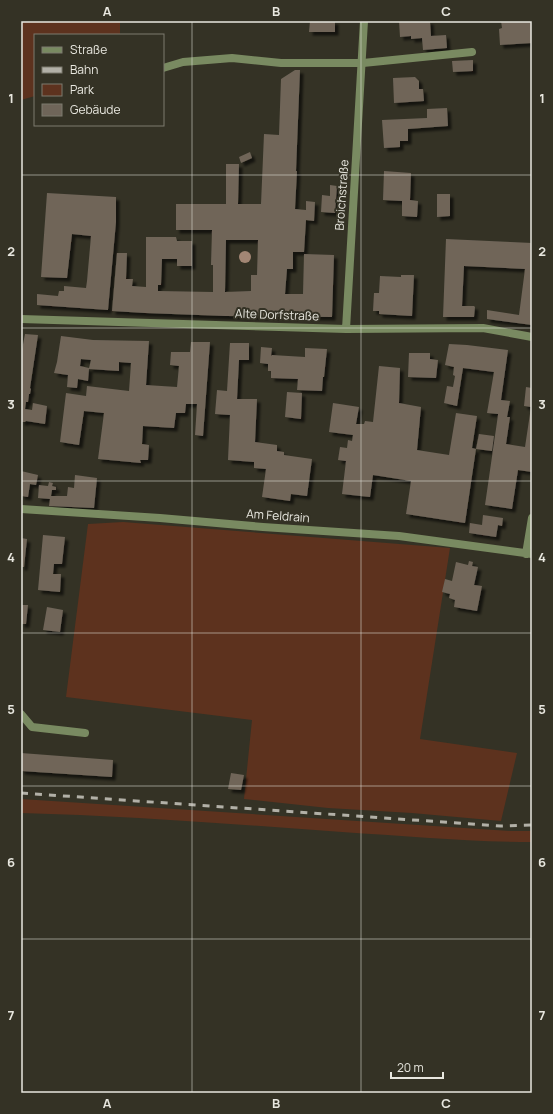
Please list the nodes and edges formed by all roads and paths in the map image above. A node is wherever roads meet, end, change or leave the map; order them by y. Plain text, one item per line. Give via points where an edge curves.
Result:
1 (364, 21) edge
2 (472, 52) dead end
3 (362, 63) junction
4 (164, 68) edge
5 (21, 319) edge
6 (346, 328) junction
7 (532, 337) edge
8 (21, 509) edge
9 (532, 518) edge
10 (529, 554) edge
11 (21, 714) edge
12 (85, 733) dead end

1 - 3 street, Broichstraße
2 - 3 street
3 - 4 street via 281,63 232,58 183,62
3 - 6 street, Broichstraße
5 - 6 street, Alte Dorfstraße
6 - 7 street, Alte Dorfstraße via 483,328
8 - 10 street, Am Feldrain via 399,536
9 - 10 street
11 - 12 street via 32,727

